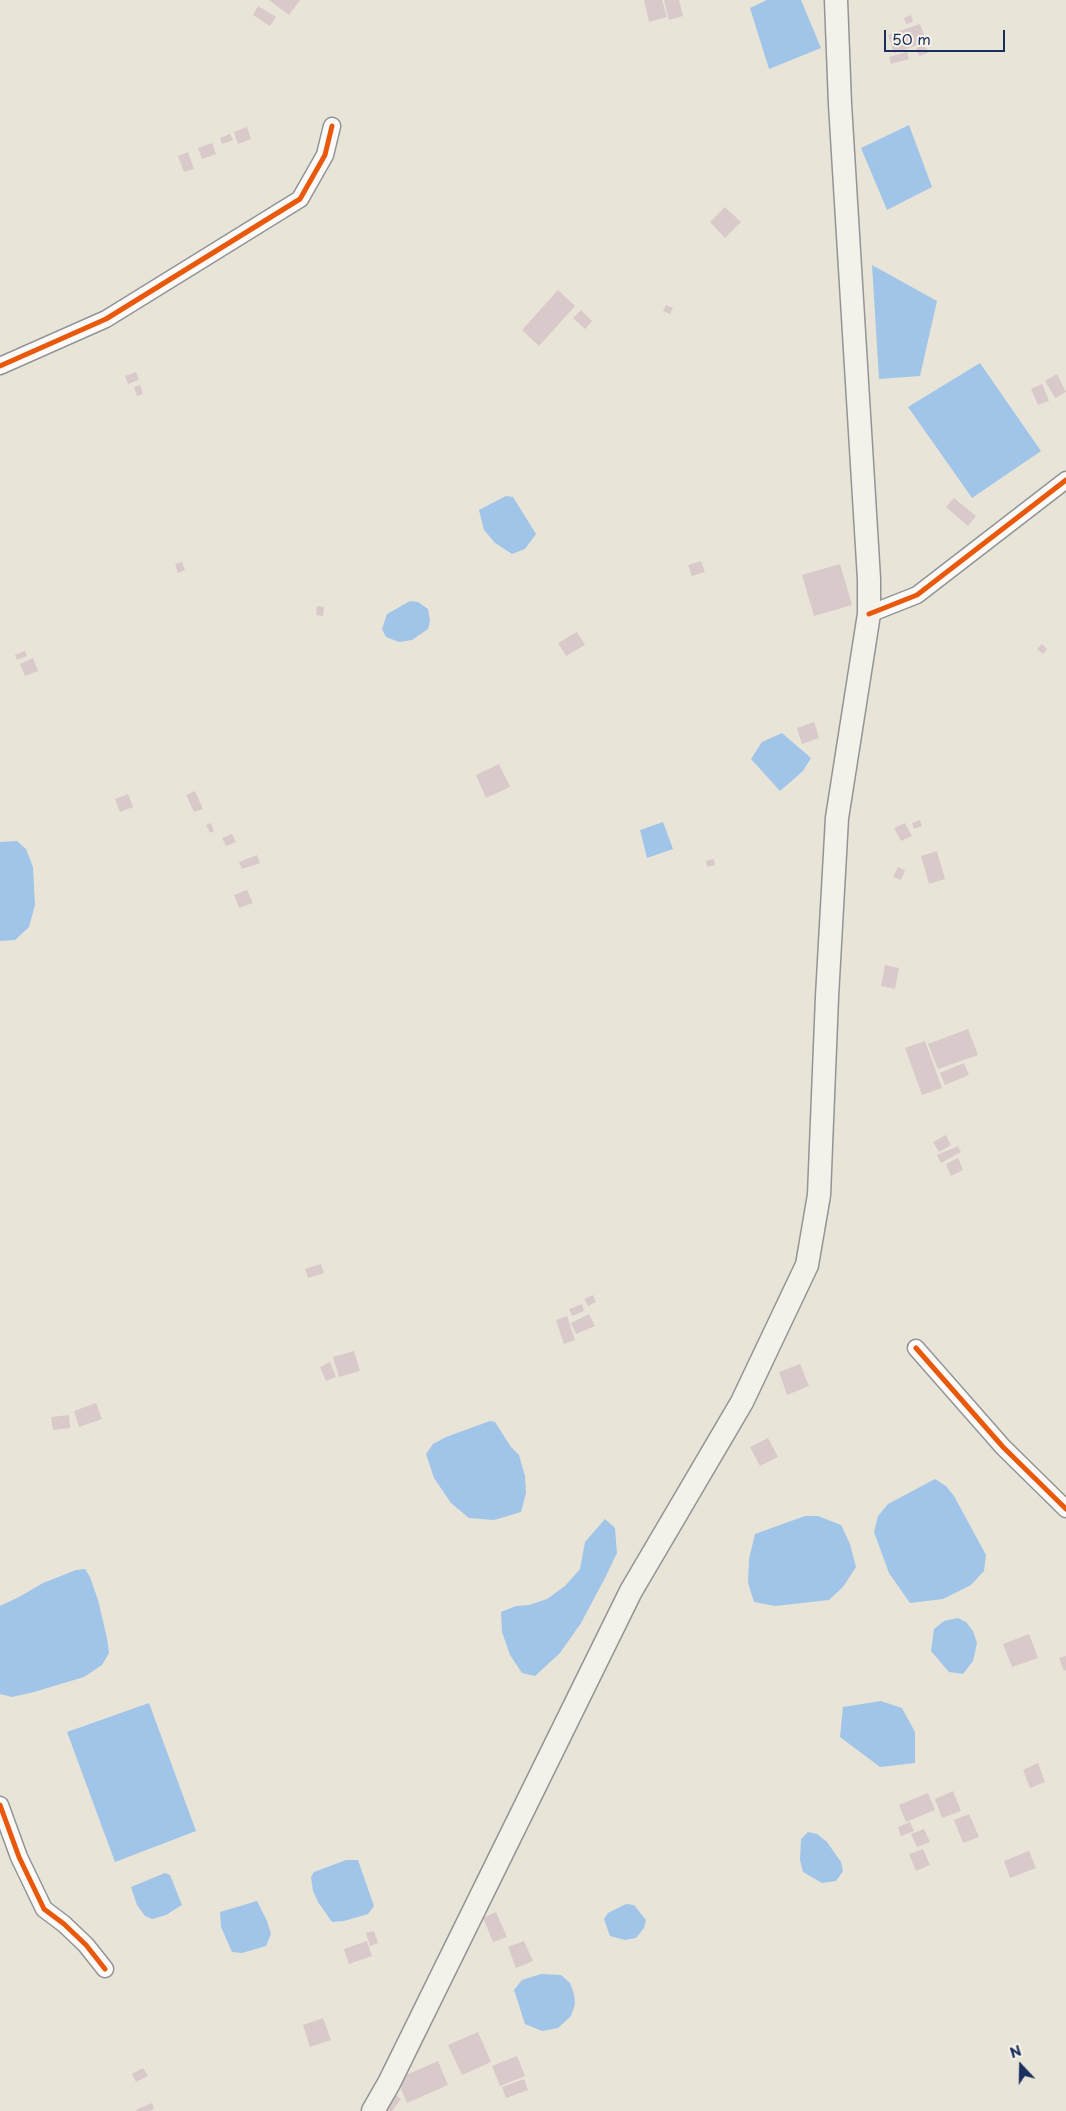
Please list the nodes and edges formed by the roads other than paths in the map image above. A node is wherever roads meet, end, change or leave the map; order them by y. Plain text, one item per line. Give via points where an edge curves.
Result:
1 (836, 0) edge
2 (332, 126) dead end
3 (0, 366) edge
4 (1066, 480) edge
5 (869, 614) junction
6 (916, 1348) dead end
7 (1066, 1509) edge
8 (0, 1804) edge
9 (105, 1969) dead end
10 (373, 2111) edge

1 - 5 main road
2 - 3 street via 325,155 300,199 106,319
4 - 5 street via 917,595
5 - 10 main road via 837,818 819,1195 807,1265 742,1402 631,1592
6 - 7 street via 1003,1447
8 - 9 street via 19,1857 44,1909 86,1945

